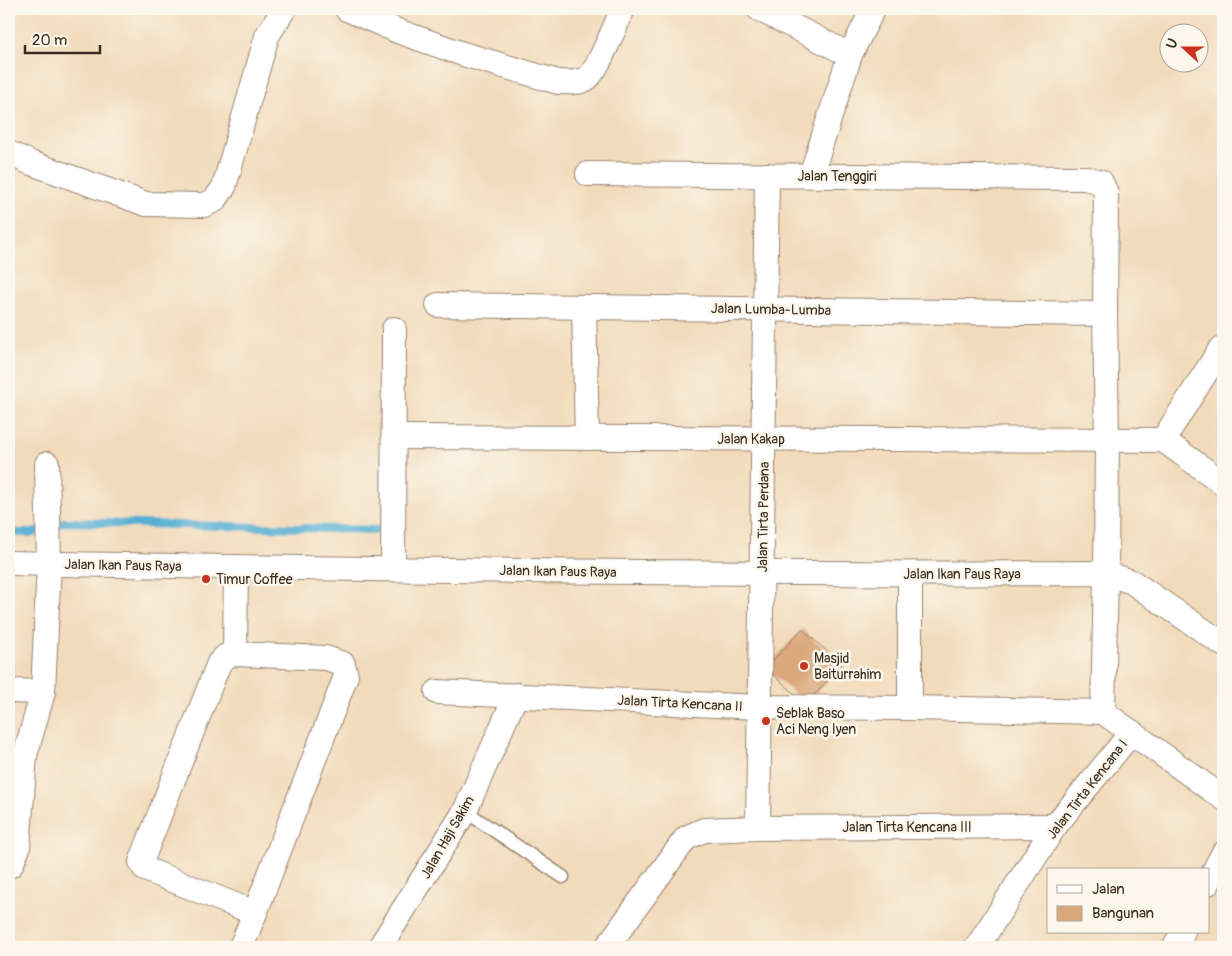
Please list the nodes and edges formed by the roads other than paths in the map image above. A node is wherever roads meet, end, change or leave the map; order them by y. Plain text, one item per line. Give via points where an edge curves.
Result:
1 (284, 9) edge
2 (347, 9) edge
3 (623, 9) edge
4 (759, 9) edge
5 (873, 9) edge
6 (850, 55) junction
7 (9, 152) edge
8 (588, 174) dead end
9 (767, 175) junction
10 (811, 175) junction
11 (438, 305) dead end
12 (584, 307) junction
13 (765, 309) junction
14 (1105, 314) junction
15 (394, 329) dead end
16 (1223, 350) edge
17 (395, 437) junction
18 (586, 438) junction
19 (764, 439) junction
20 (1163, 440) junction
21 (1107, 441) junction
22 (47, 464) dead end
23 (1223, 482) edge
24 (49, 544) junction
25 (393, 547) junction
26 (9, 563) edge
27 (236, 568) junction
28 (1106, 573) junction
29 (762, 574) junction
30 (910, 574) junction
31 (1223, 644) edge
32 (235, 654) junction
33 (9, 692) edge
34 (43, 692) junction
35 (438, 692) dead end
36 (516, 695) junction
37 (759, 707) junction
38 (910, 708) junction
39 (1103, 712) junction
40 (1132, 732) junction
41 (1223, 798) edge
42 (465, 811) junction
43 (1056, 826) junction
44 (758, 828) junction
45 (1223, 854) edge
46 (9, 866) edge
47 (563, 878) dead end
48 (1210, 879) edge
49 (255, 913) junction
50 (240, 947) edge
51 (380, 947) edge
52 (607, 947) edge
53 (977, 947) edge

1 - 7 street via 267,36 224,186 215,200 204,205 146,204
2 - 3 street via 463,54 558,82 574,83 587,78 596,66
4 - 6 street
5 - 6 street
6 - 10 street
8 - 9 street, Jalan Tenggiri
9 - 10 street, Jalan Tenggiri
9 - 13 street, Jalan Tirta Perdana
10 - 14 street, Jalan Tenggiri via 1085,178 1102,182 1106,193
11 - 12 street, Jalan Lumba-Lumba
12 - 13 street, Jalan Lumba-Lumba
12 - 18 street
13 - 14 street, Jalan Lumba-Lumba
13 - 19 street, Jalan Tirta Perdana
14 - 21 street
15 - 17 street
16 - 20 street
17 - 18 street, Jalan Kakap
17 - 25 street
18 - 19 street, Jalan Kakap
19 - 21 street, Jalan Kakap
19 - 29 street, Jalan Tirta Perdana
20 - 21 street, Jalan Kakap
20 - 23 street
21 - 28 street
22 - 24 street
24 - 26 street, Jalan Ikan Paus Raya
24 - 27 street, Jalan Ikan Paus Raya
24 - 34 street
25 - 27 street, Jalan Ikan Paus Raya
25 - 29 street, Jalan Ikan Paus Raya
27 - 32 street
28 - 30 street, Jalan Ikan Paus Raya
28 - 31 street, Jalan Ikan Paus Raya via 1132,582
28 - 39 street
29 - 30 street, Jalan Ikan Paus Raya
29 - 37 street, Jalan Tirta Perdana
30 - 38 street
32 - 49 street via 226,656 219,663 141,862 145,869
32 - 49 street via 326,658 342,664 346,676
33 - 34 street
34 - 46 street via 25,756 18,848
35 - 36 street, Jalan Tirta Kencana II
36 - 37 street, Jalan Tirta Kencana II
36 - 42 street, Jalan Haji Sakim
37 - 38 street, Jalan Tirta Kencana II
37 - 44 street, Jalan Tirta Perdana
38 - 39 street, Jalan Tirta Kencana II
39 - 40 street
40 - 41 street
40 - 43 street, Jalan Tirta Kencana I
42 - 47 lane
42 - 51 street, Jalan Haji Sakim
43 - 44 street, Jalan Tirta Kencana III
43 - 53 street, Jalan Tirta Kencana I
44 - 52 street, Jalan Tirta Kencana III via 704,830 686,838
45 - 48 street
49 - 50 street

